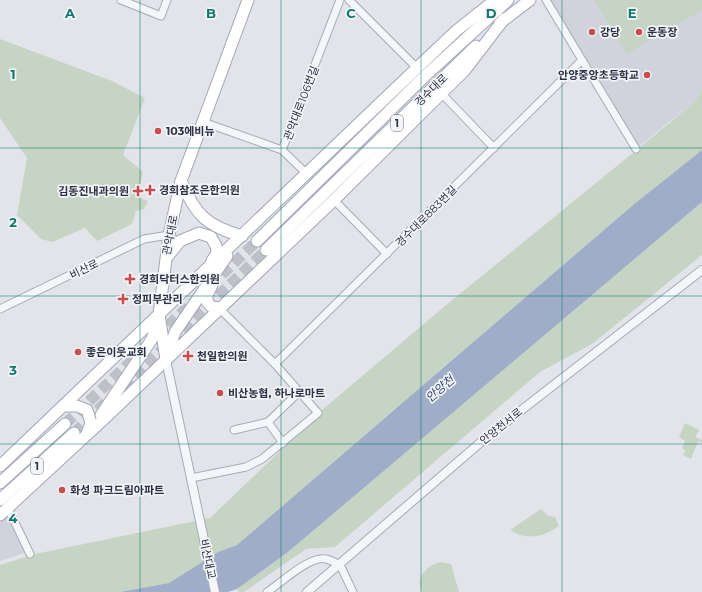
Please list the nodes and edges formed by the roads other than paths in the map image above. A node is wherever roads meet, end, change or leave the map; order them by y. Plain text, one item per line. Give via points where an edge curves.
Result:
1 (121, 0) edge
2 (167, 0) edge
3 (248, 0) edge
4 (340, 0) edge
5 (349, 0) edge
6 (495, 0) edge
7 (508, 0) edge
8 (530, 0) edge
9 (546, 0) edge
10 (504, 18) junction
11 (582, 60) junction
12 (417, 68) junction
13 (442, 94) junction
14 (203, 122) junction
15 (494, 148) junction
16 (636, 149) dead end
17 (282, 150) junction
18 (307, 174) junction
19 (182, 181) junction
20 (334, 200) junction
21 (169, 235) junction
22 (242, 236) junction
23 (257, 241) tunnel mouth
24 (266, 250) tunnel mouth
25 (387, 254) junction
26 (165, 260) junction
27 (211, 270) junction
28 (702, 270) edge
29 (219, 308) junction
30 (0, 309) edge
31 (159, 314) junction
32 (166, 360) junction
33 (275, 364) junction
34 (299, 392) junction
35 (64, 406) junction
36 (268, 422) junction
37 (65, 424) tunnel mouth
38 (234, 430) dead end
39 (74, 432) tunnel mouth
40 (86, 436) junction
41 (283, 443) junction
42 (0, 466) edge
43 (190, 478) junction
44 (0, 483) edge
45 (0, 500) edge
46 (4, 511) edge
47 (201, 526) joint
48 (30, 554) dead end
49 (340, 565) junction
50 (216, 592) edge
51 (267, 592) edge
52 (307, 592) edge
53 (353, 592) edge

1 - 2 street via 161,16
3 - 14 main road, 관악대로
4 - 17 street, 관악대로106번길
5 - 12 street
6 - 12 main road via 456,31
7 - 23 main road, 경수대로 / 1 via 425,76
8 - 10 main road, 경수대로 / 1
9 - 11 street
10 - 13 main road via 465,70
10 - 24 main road, 경수대로 / 1
11 - 15 street, 경수대로883번길
11 - 16 street
12 - 18 main road
13 - 15 street
13 - 20 main road
14 - 17 street, 관악대로106번길
14 - 19 main road, 관악대로
15 - 25 street, 경수대로883번길
17 - 18 street
18 - 22 main road
19 - 21 main road, 관악대로
19 - 22 main road via 190,203 205,220 226,232
20 - 25 street
20 - 29 main road
21 - 26 main road, 관악대로
21 - 30 street, 비산로 via 144,239
22 - 27 main road
25 - 33 street, 경수대로883번길
26 - 27 main road via 180,240 199,233 211,237 216,246 217,253
26 - 31 main road, 관악대로
27 - 29 main road via 212,284 207,302 212,307
27 - 31 main road
27 - 32 main road via 175,332
28 - 49 street, 안양천서로 via 488,436
29 - 32 main road
29 - 33 street
31 - 32 main road, 관악대로
31 - 35 main road
31 - 40 main road via 152,339
32 - 40 main road
32 - 43 street, 관악대로
33 - 34 street
34 - 36 street
34 - 41 street via 318,413
35 - 40 main road via 77,406 88,410 91,423
35 - 42 main road
36 - 38 street
36 - 41 street
37 - 44 main road, 1
39 - 45 main road, 1
40 - 46 main road
41 - 43 street via 246,467
43 - 47 street, 관악대로
46 - 48 street
47 - 50 street, 비산대교
49 - 51 street via 325,558 306,562
49 - 52 street, 안양천서로
49 - 53 street

